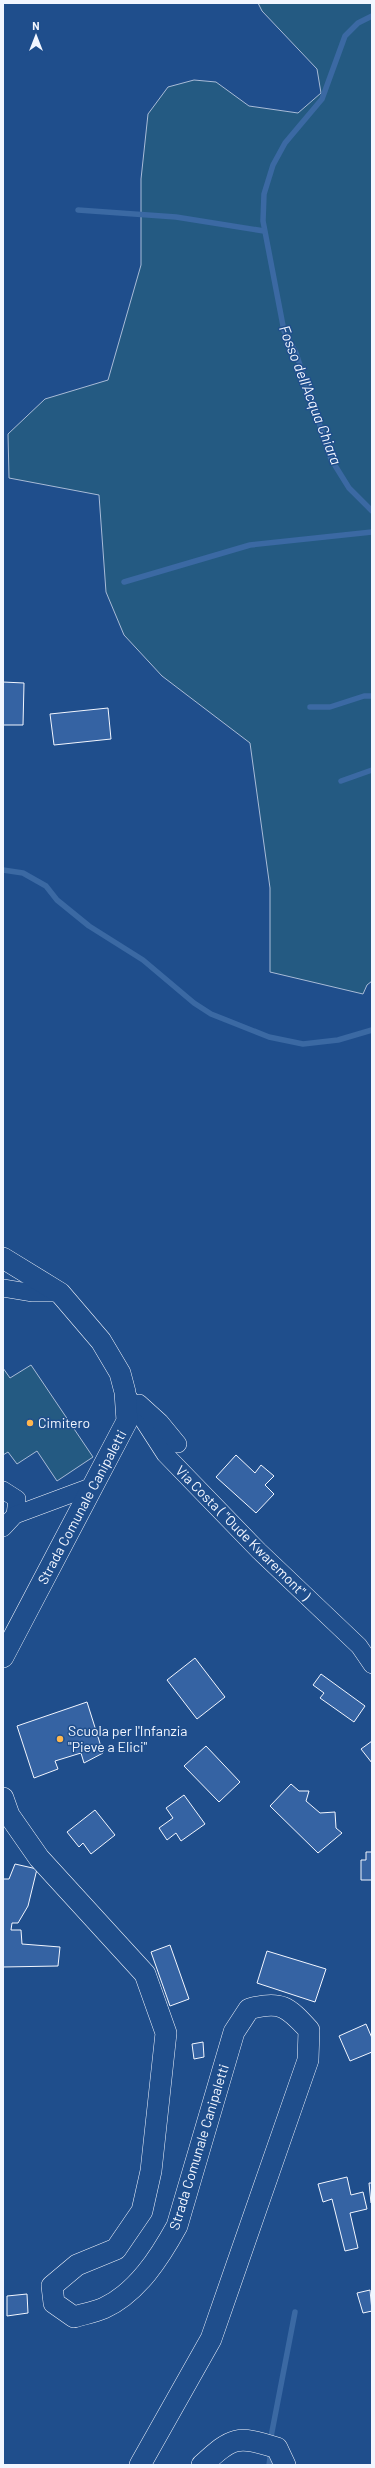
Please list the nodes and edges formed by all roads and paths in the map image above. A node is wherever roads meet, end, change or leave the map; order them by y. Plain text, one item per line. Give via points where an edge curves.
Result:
1 (3, 1258) edge
2 (3, 1288) edge
3 (60, 1293) junction
4 (125, 1392) junction
5 (178, 1444) dead end
6 (92, 1486) junction
7 (3, 1490) edge
8 (15, 1515) junction
9 (3, 1528) edge
10 (3, 1657) edge
11 (372, 1665) edge
12 (3, 1798) edge
13 (275, 2452) edge
14 (140, 2465) edge
15 (202, 2465) edge

1 - 3 street, Strada Comunale Canipaletti
2 - 3 street via 33,1293
3 - 4 street, Strada Comunale Canipaletti via 101,1341 120,1373
4 - 5 street via 136,1398
4 - 6 street, Strada Comunale Canipaletti via 127,1420
4 - 11 street, Via Costa ( "Oude Kwaremont" ) via 165,1454 259,1551 359,1646
6 - 8 street
6 - 10 street, Strada Comunale Canipaletti
7 - 8 street via 17,1499
8 - 9 street
12 - 14 street, Strada Comunale Canipaletti via 9,1815 39,1858 145,1974 166,2033 151,2171 142,2211 116,2249 77,2265 52,2286 54,2303 74,2317 104,2308 134,2287 163,2252 177,2226 234,2032 249,2009 269,2003 290,2010 309,2030 308,2060 211,2339
13 - 15 street via 246,2439 225,2444

